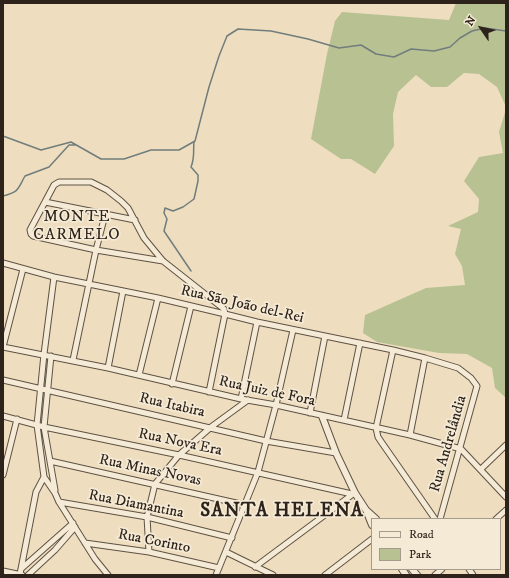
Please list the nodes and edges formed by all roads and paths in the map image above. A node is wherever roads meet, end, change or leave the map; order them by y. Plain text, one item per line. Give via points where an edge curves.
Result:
1 (45, 202) junction
2 (105, 215) junction
3 (135, 220) junction
4 (96, 250) junction
5 (162, 261) junction
6 (3, 263) edge
7 (23, 269) junction
8 (54, 277) junction
9 (89, 284) junction
10 (124, 291) junction
11 (158, 298) junction
12 (191, 306) junction
13 (225, 314) junction
14 (257, 322) junction
15 (293, 330) junction
16 (325, 336) junction
17 (360, 343) junction
18 (3, 347) edge
19 (393, 350) junction
20 (44, 354) junction
21 (51, 356) junction
22 (425, 358) junction
23 (72, 360) junction
24 (108, 368) junction
25 (139, 375) junction
26 (472, 378) joint
27 (3, 380) edge
28 (172, 384) junction
29 (40, 389) junction
30 (47, 391) junction
31 (209, 392) junction
32 (241, 399) junction
33 (248, 400) junction
34 (276, 405) junction
35 (310, 413) junction
36 (3, 416) edge
37 (322, 416) junction
38 (17, 418) junction
39 (344, 420) junction
40 (37, 425) junction
41 (44, 427) junction
42 (211, 427) junction
43 (376, 428) junction
44 (410, 435) junction
45 (266, 441) junction
46 (506, 446) edge
47 (460, 449) junction
48 (336, 453) junction
49 (179, 455) junction
50 (50, 461) junction
51 (481, 469) junction
52 (258, 472) junction
53 (3, 475) edge
54 (44, 477) junction
55 (155, 484) junction
56 (55, 493) junction
57 (354, 493) junction
58 (506, 497) edge
59 (59, 502) junction
60 (246, 505) junction
61 (366, 510) junction
62 (506, 510) edge
63 (147, 518) junction
64 (375, 518) edge
65 (434, 518) edge
66 (440, 518) edge
67 (497, 518) edge
68 (371, 523) edge
69 (74, 525) junction
70 (232, 538) junction
71 (371, 540) edge
72 (84, 543) junction
73 (149, 552) junction
74 (226, 552) junction
75 (255, 566) junction
76 (219, 568) junction
77 (3, 571) edge
78 (414, 571) edge
79 (21, 573) edge
80 (404, 573) edge
81 (28, 575) edge
82 (108, 575) edge
83 (216, 575) edge
84 (273, 575) edge
85 (325, 575) edge

1 - 2 street
1 - 3 street via 54,185 59,182 85,181 97,184 121,201
1 - 4 street via 30,230 33,236
2 - 3 street
2 - 4 street
3 - 5 street via 144,238
4 - 5 street
4 - 9 street
5 - 13 street via 221,306
6 - 7 street, Rua São João del-Rei
7 - 8 street, Rua São João del-Rei
7 - 18 street
8 - 9 street, Rua São João del-Rei
8 - 20 street
9 - 10 street, Rua São João del-Rei
9 - 23 street
10 - 11 street, Rua São João del-Rei
10 - 24 street
11 - 12 street, Rua São João del-Rei
11 - 25 street
12 - 13 street, Rua São João del-Rei
12 - 28 street
13 - 14 street, Rua São João del-Rei
13 - 31 street
14 - 15 street, Rua São João del-Rei
14 - 32 street
15 - 16 street, Rua São João del-Rei
15 - 34 street
16 - 17 street, Rua São João del-Rei
16 - 35 street
17 - 19 street, Rua São João del-Rei
17 - 39 street
18 - 20 street, Rua Juiz de Fora
19 - 22 street, Rua São João del-Rei
19 - 43 street
20 - 21 street, Rua Juiz de Fora
20 - 29 street
21 - 23 street, Rua Juiz de Fora
21 - 30 street
22 - 26 street, Rua São João del-Rei via 458,368
22 - 44 street
23 - 24 street, Rua Juiz de Fora
24 - 25 street, Rua Juiz de Fora
25 - 28 street, Rua Juiz de Fora
26 - 47 street, Rua Andrelândia via 478,386 477,392
27 - 29 street, Rua Itabira
28 - 31 street, Rua Juiz de Fora
29 - 30 street, Rua Itabira
29 - 40 street
30 - 41 street
30 - 42 street, Rua Itabira
31 - 32 street, Rua Juiz de Fora
32 - 33 street, Rua Juiz de Fora
33 - 34 street, Rua Juiz de Fora
33 - 42 street
34 - 35 street, Rua Juiz de Fora
34 - 45 street
35 - 37 street, Rua Juiz de Fora
36 - 38 street, Rua Nova Era
37 - 39 street, Rua Juiz de Fora
37 - 48 street
38 - 40 street, Rua Nova Era
38 - 53 street
39 - 43 street, Rua Juiz de Fora
40 - 41 street, Rua Nova Era
40 - 54 street
41 - 49 street, Rua Nova Era
41 - 50 street
42 - 45 street, Rua Itabira
42 - 49 street
43 - 44 street, Rua Juiz de Fora
43 - 65 street via 378,437
44 - 47 street, Rua Juiz de Fora
45 - 48 street, Rua Itabira
45 - 52 street
46 - 51 street
47 - 51 street, Rua Juiz de Fora
47 - 66 street, Rua Andrelândia
48 - 57 street
49 - 52 street, Rua Nova Era
49 - 55 street
50 - 55 street, Rua Minas Novas
50 - 56 street
51 - 58 street, Rua Juiz de Fora
52 - 57 street, Rua Nova Era
52 - 60 street
54 - 56 street
54 - 79 street via 36,492
55 - 60 street, Rua Minas Novas
55 - 63 street
56 - 59 street
57 - 61 street
57 - 75 street
59 - 63 street, Rua Diamantina
59 - 69 street
60 - 70 street
61 - 64 street
61 - 68 street
62 - 67 street
63 - 70 street, Rua Diamantina
63 - 73 street
69 - 72 street
69 - 79 street
69 - 81 street via 55,550
70 - 74 street
71 - 85 street
72 - 73 street, Rua Corinto
72 - 82 street
73 - 76 street, Rua Corinto
74 - 75 street
74 - 76 street
75 - 84 street
76 - 83 street
77 - 79 street
78 - 80 street

